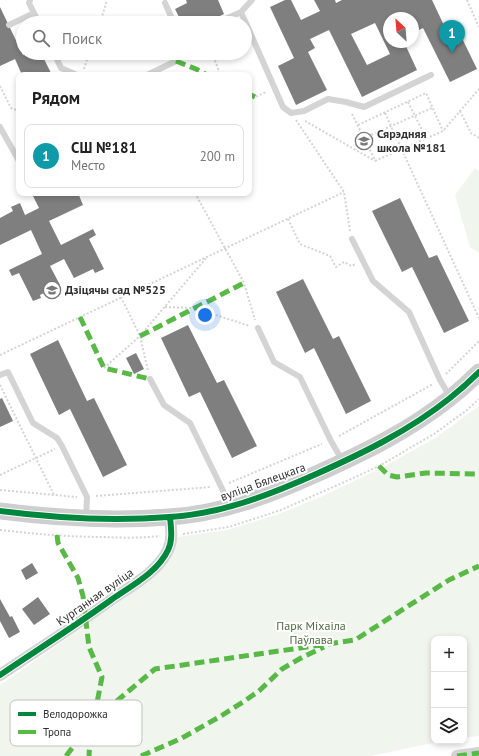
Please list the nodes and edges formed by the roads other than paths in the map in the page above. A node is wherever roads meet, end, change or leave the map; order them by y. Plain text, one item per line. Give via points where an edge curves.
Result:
1 (30, 0) edge
2 (252, 0) edge
3 (165, 3) dead end
4 (241, 12) junction
5 (34, 13) junction
6 (28, 16) edge
7 (36, 16) edge
8 (171, 16) edge
9 (232, 16) edge
10 (243, 16) edge
11 (16, 22) edge
12 (9, 25) dead end
13 (252, 37) edge
14 (57, 60) edge
15 (176, 60) edge
16 (70, 72) edge
17 (153, 72) edge
18 (431, 75) dead end
19 (0, 127) edge
20 (2, 134) edge
21 (16, 156) edge
22 (352, 239) road end
23 (258, 328) road end
24 (479, 372) edge
25 (0, 375) edge
26 (150, 379) road end
27 (450, 398) junction
28 (343, 462) junction
29 (231, 507) junction
30 (0, 511) edge
31 (170, 517) junction
32 (86, 518) junction
33 (0, 675) edge
34 (479, 752) edge
35 (457, 756) edge

1 - 5 lane
2 - 4 lane
3 - 8 lane
4 - 9 lane
4 - 10 lane
5 - 6 lane
5 - 7 lane
11 - 12 lane
13 - 18 lane via 283,107 291,113 304,111 328,99 364,106
14 - 16 lane via 61,68
15 - 17 lane
19 - 20 lane
20 - 21 lane
22 - 27 lane via 373,280 409,312
23 - 28 lane via 274,362 300,378 330,441
24 - 27 street, вуліца Бялецкага
25 - 32 lane via 8,372 33,423 57,438 62,446 87,497
26 - 29 lane via 164,405 190,423
27 - 28 street, вуліца Бялецкага via 385,442
28 - 29 street, вуліца Бялецкага via 286,488
29 - 31 street, вуліца Бялецкага
30 - 32 street, вуліца Бялецкага
31 - 32 street, вуліца Бялецкага
31 - 33 street, Курганная вуліца via 171,544 166,555 152,571
34 - 35 street

